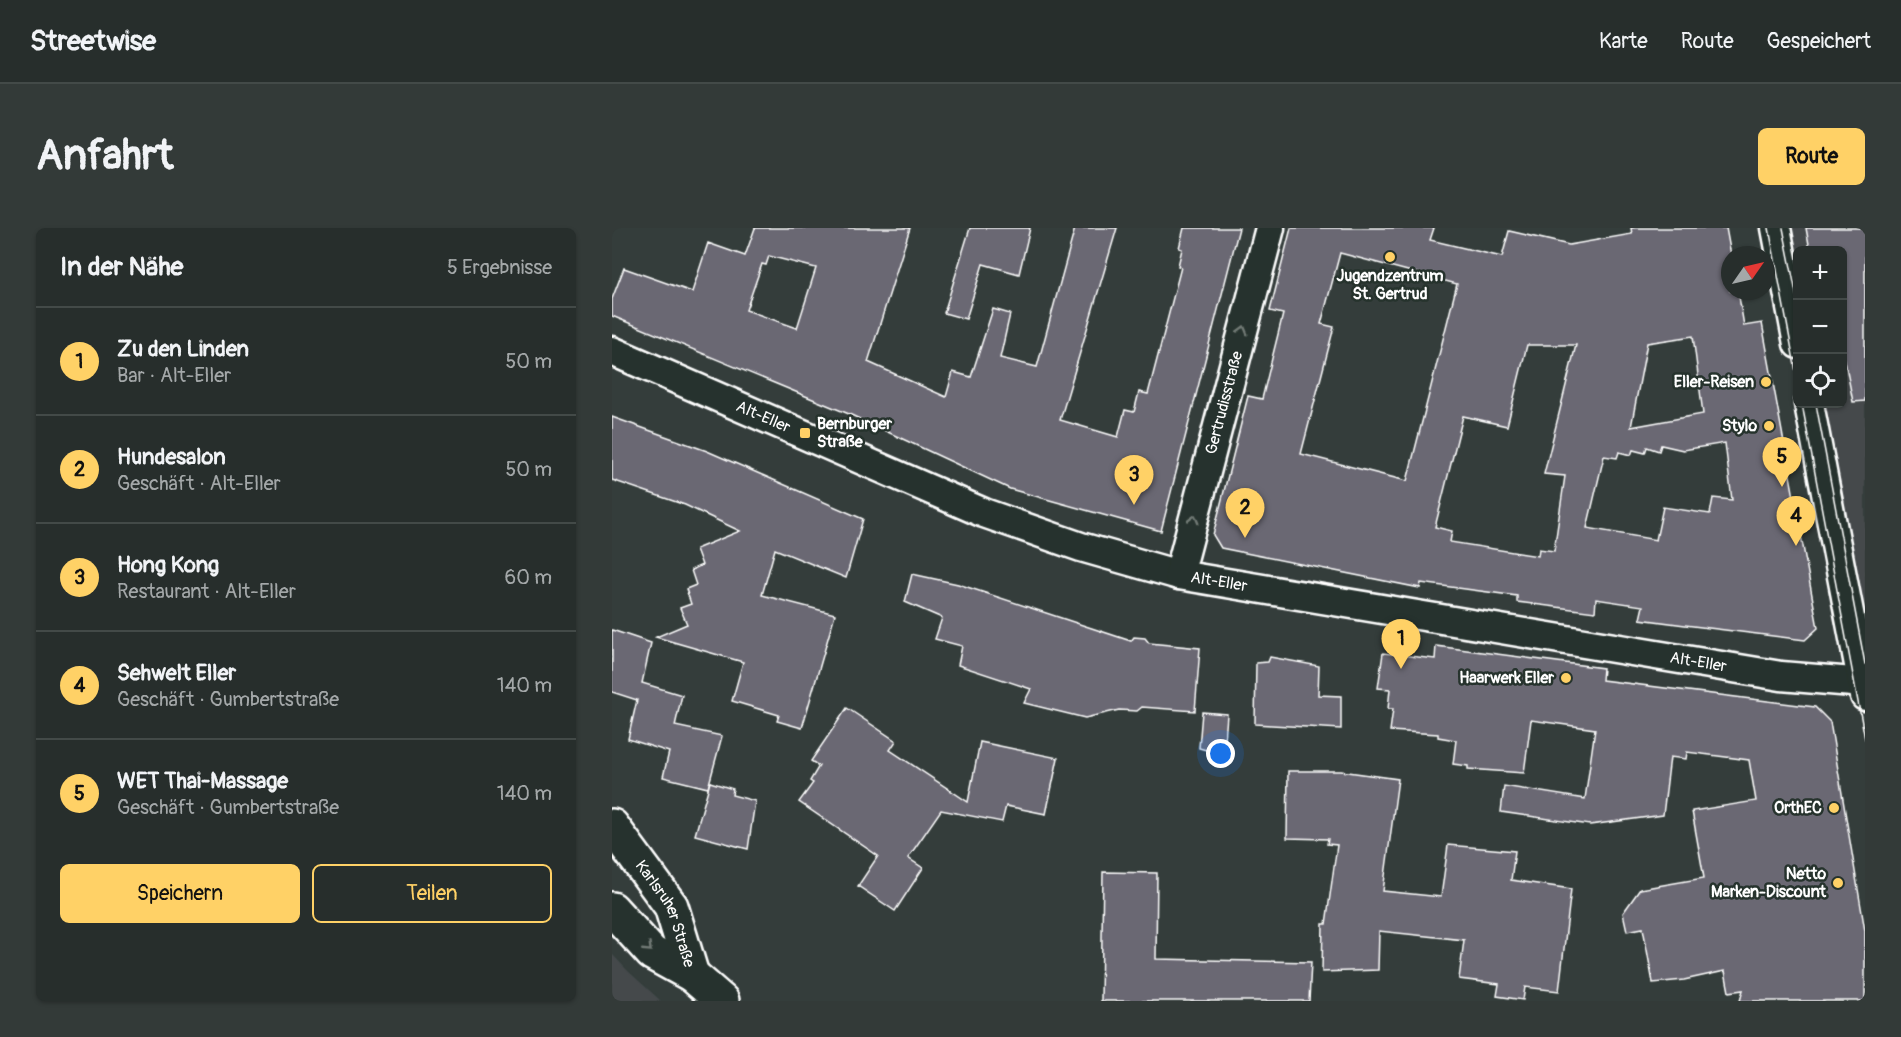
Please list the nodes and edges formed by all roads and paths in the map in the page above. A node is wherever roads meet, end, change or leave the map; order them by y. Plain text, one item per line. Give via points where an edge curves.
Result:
1 (1270, 228) edge
2 (1776, 228) edge
3 (1793, 322) edge
4 (612, 351) edge
5 (1810, 408) edge
6 (1179, 575) junction
7 (1864, 687) edge
8 (612, 826) edge
9 (612, 909) edge
10 (693, 975) junction
11 (722, 1001) edge

6 -> 1 street, Gertrudisstraße
2 - 3 street
4 - 6 street, Alt-Eller via 984,513 1081,547
5 - 7 street
6 - 7 street, Alt-Eller
8 - 10 main road, Karlsruher Straße via 670,906
9 -> 10 main road, Karlsruher Straße via 652,953
10 - 11 main road, Karlsruher Straße

